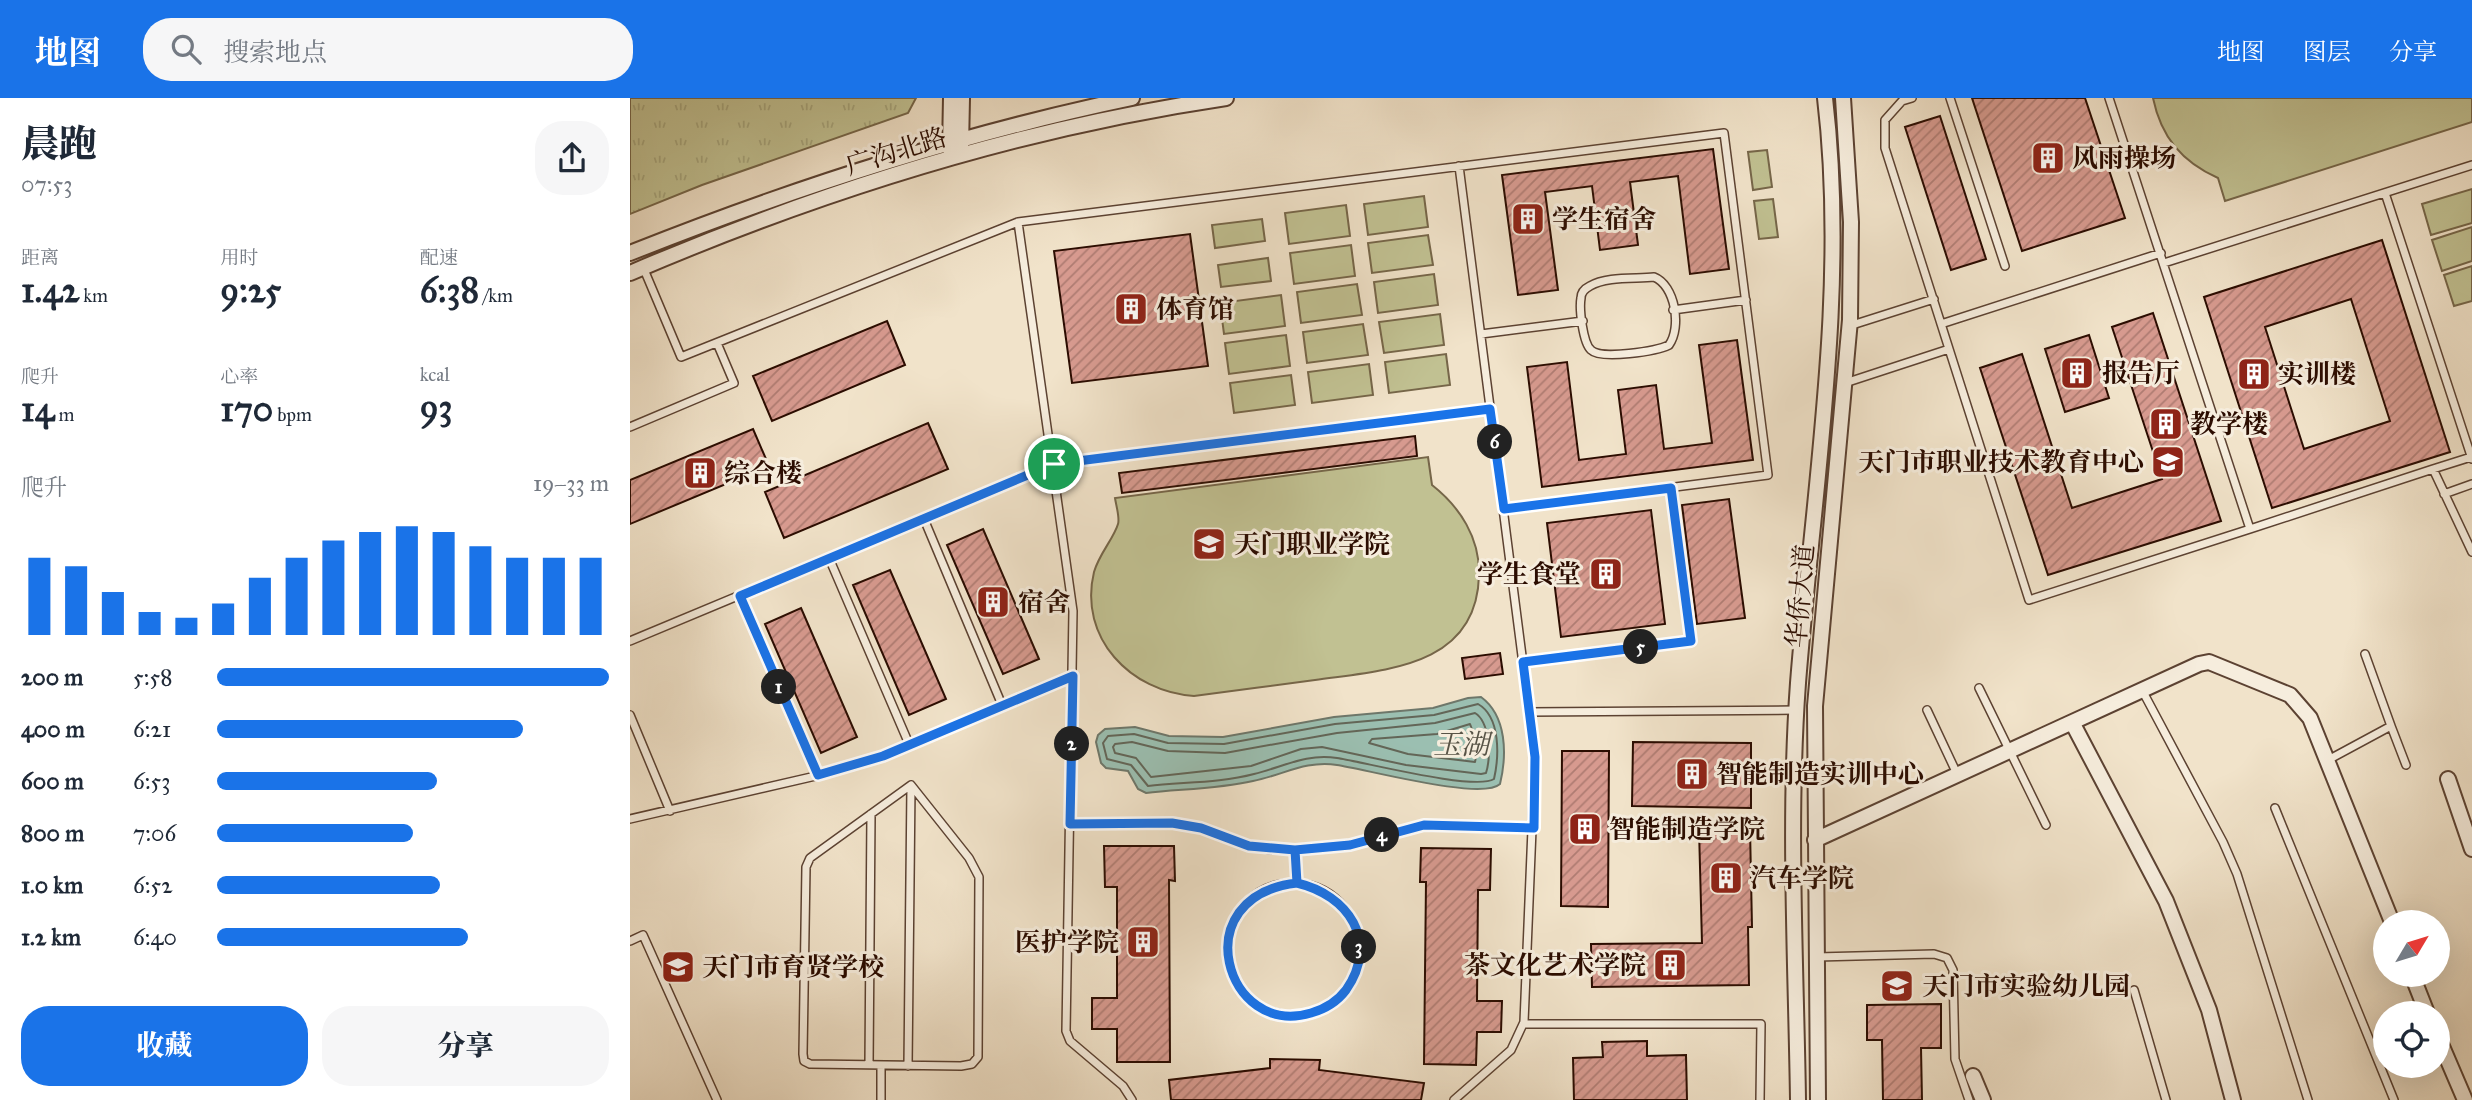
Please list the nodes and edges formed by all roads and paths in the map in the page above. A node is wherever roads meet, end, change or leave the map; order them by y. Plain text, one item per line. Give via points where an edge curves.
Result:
1 (951, 98) edge
2 (962, 98) edge
3 (1132, 98) edge
4 (1226, 98) edge
5 (1825, 98) edge
6 (1843, 98) edge
7 (1912, 98) edge
8 (1950, 98) edge
9 (2109, 98) edge
10 (956, 139) junction
11 (955, 157) junction
12 (2472, 164) edge
13 (1459, 166) junction
14 (2385, 192) junction
15 (1017, 222) junction
16 (630, 253) edge
17 (2161, 253) junction
18 (2164, 263) junction
19 (2005, 266) dead end
20 (637, 270) edge
21 (1934, 299) junction
22 (1746, 300) junction
23 (1673, 310) junction
24 (1583, 321) junction
25 (1941, 324) junction
26 (1849, 326) junction
27 (1481, 334) junction
28 (717, 343) junction
29 (1949, 349) junction
30 (1845, 383) junction
31 (1490, 409) junction
32 (630, 427) edge
33 (2472, 458) edge
34 (1054, 464) junction
35 (2433, 469) junction
36 (2472, 484) edge
37 (1671, 488) junction
38 (2444, 494) junction
39 (1504, 509) junction
40 (924, 519) junction
41 (2250, 529) junction
42 (2472, 552) edge
43 (829, 558) junction
44 (740, 596) junction
45 (630, 641) edge
46 (2365, 654) dead end
47 (1523, 662) junction
48 (1073, 676) junction
49 (1979, 688) dead end
50 (2142, 691) junction
51 (1002, 705) junction
52 (1797, 710) junction
53 (1927, 710) dead end
54 (1529, 712) junction
55 (630, 715) edge
56 (2073, 724) junction
57 (2391, 726) junction
58 (909, 744) junction
59 (2010, 752) junction
60 (2328, 760) junction
61 (2406, 765) dead end
62 (818, 775) junction
63 (1958, 776) junction
64 (2448, 779) dead end
65 (911, 785) junction
66 (2275, 808) dead end
67 (670, 811) junction
68 (871, 814) junction
69 (630, 819) edge
70 (1070, 824) junction
71 (2046, 825) dead end
72 (1534, 828) junction
73 (1815, 840) junction
74 (2472, 849) edge
75 (1295, 850) junction
76 (1297, 883) junction
77 (2387, 910) edge
78 (630, 941) edge
79 (1816, 957) junction
80 (2134, 990) dead end
81 (1524, 1024) junction
82 (869, 1065) junction
83 (881, 1065) junction
84 (2450, 1065) edge
85 (908, 1066) junction
86 (1973, 1076) dead end
87 (717, 1100) edge
88 (881, 1100) edge
89 (1132, 1100) edge
90 (1454, 1100) edge
91 (1760, 1100) edge
92 (1798, 1100) edge
93 (1818, 1100) edge
94 (1969, 1100) edge
95 (1983, 1100) edge
96 (2166, 1100) edge
97 (2233, 1100) edge
98 (2308, 1100) edge
99 (2395, 1100) edge
100 (2465, 1100) edge

1 - 10 street
2 - 10 street
3 - 10 street, 广沟北路
4 - 11 street, 广沟北路 via 1099,122
5 - 52 street, 华侨大道 via 1830,174 1829,343
6 - 26 street, 华侨大道 via 1851,222
7 - 21 lane via 1891,110 1883,131
8 - 19 lane
9 - 17 lane
10 - 11 street
10 - 16 street, 广沟北路 via 765,201
11 - 20 street, 广沟北路 via 762,220
12 - 14 lane
13 - 15 lane
13 - 22 lane via 1724,133
13 - 27 lane
14 - 18 lane
14 - 33 lane
15 - 28 lane
15 - 34 lane
17 - 18 lane
17 - 25 lane
18 - 41 lane
20 - 28 lane via 681,357
21 - 25 lane
21 - 26 lane
22 - 23 lane
22 - 37 lane via 1768,475
23 - 24 lane via 1668,285 1654,277 1596,283 1583,291
23 - 24 lane via 1673,339 1663,348 1651,350 1597,354 1587,345
24 - 27 lane
25 - 29 lane
26 - 30 street, 华侨大道
27 - 31 lane
28 - 32 lane via 734,383
29 - 30 lane
29 - 41 lane via 2029,600
30 - 73 street, 华侨大道 via 1815,706
31 - 34 lane
31 - 39 lane
33 - 35 lane
34 - 40 lane
34 - 48 lane via 1073,611
35 - 38 lane
35 - 41 lane
36 - 38 lane
37 - 39 lane
37 - 47 lane via 1691,641
38 - 42 lane
39 - 47 lane
40 - 43 lane
40 - 51 lane
43 - 44 lane
43 - 58 lane
44 - 45 lane
44 - 62 lane
46 - 57 lane
47 - 54 lane
48 - 51 lane
48 - 70 lane
49 - 59 lane
50 - 56 street
50 - 60 street via 2199,664 2220,664 2300,703
50 - 98 lane via 2237,874
51 - 58 lane
52 - 54 lane
52 - 92 street, 华侨大道
53 - 63 lane
54 - 72 lane via 1535,757
55 - 67 lane
56 - 59 street
56 - 97 street via 2180,933 2209,1010
57 - 60 lane
57 - 61 lane
58 - 62 lane
59 - 63 street
59 - 71 lane
60 - 77 street
62 - 67 lane
63 - 73 street
64 - 74 street
65 - 68 lane
65 - 85 lane
65 - 85 lane via 969,859 982,892 978,1057 961,1066
66 - 99 lane
67 - 69 lane
68 - 82 lane
68 - 82 lane via 810,859 806,867 803,1054 810,1064
70 - 75 lane via 1181,824 1249,846
70 - 89 lane via 1066,1031 1070,1041 1123,1086
72 - 75 lane via 1424,825 1350,845
72 - 81 lane
73 - 79 street, 华侨大道
75 - 76 lane
76 - 76 lane via 1327,893 1351,916 1359,936 1353,979 1332,1003 1302,1016 1280,1015 1259,1007 1237,983 1227,952 1239,910 1275,885
78 - 87 lane via 643,935
79 - 93 street, 华侨大道
79 - 94 lane via 1934,954 1947,958 1953,970 1956,1066
80 - 96 lane
81 - 90 lane via 1511,1050
81 - 91 lane via 1761,1024
82 - 83 lane
83 - 85 lane
83 - 88 lane
84 - 100 street
86 - 95 street

